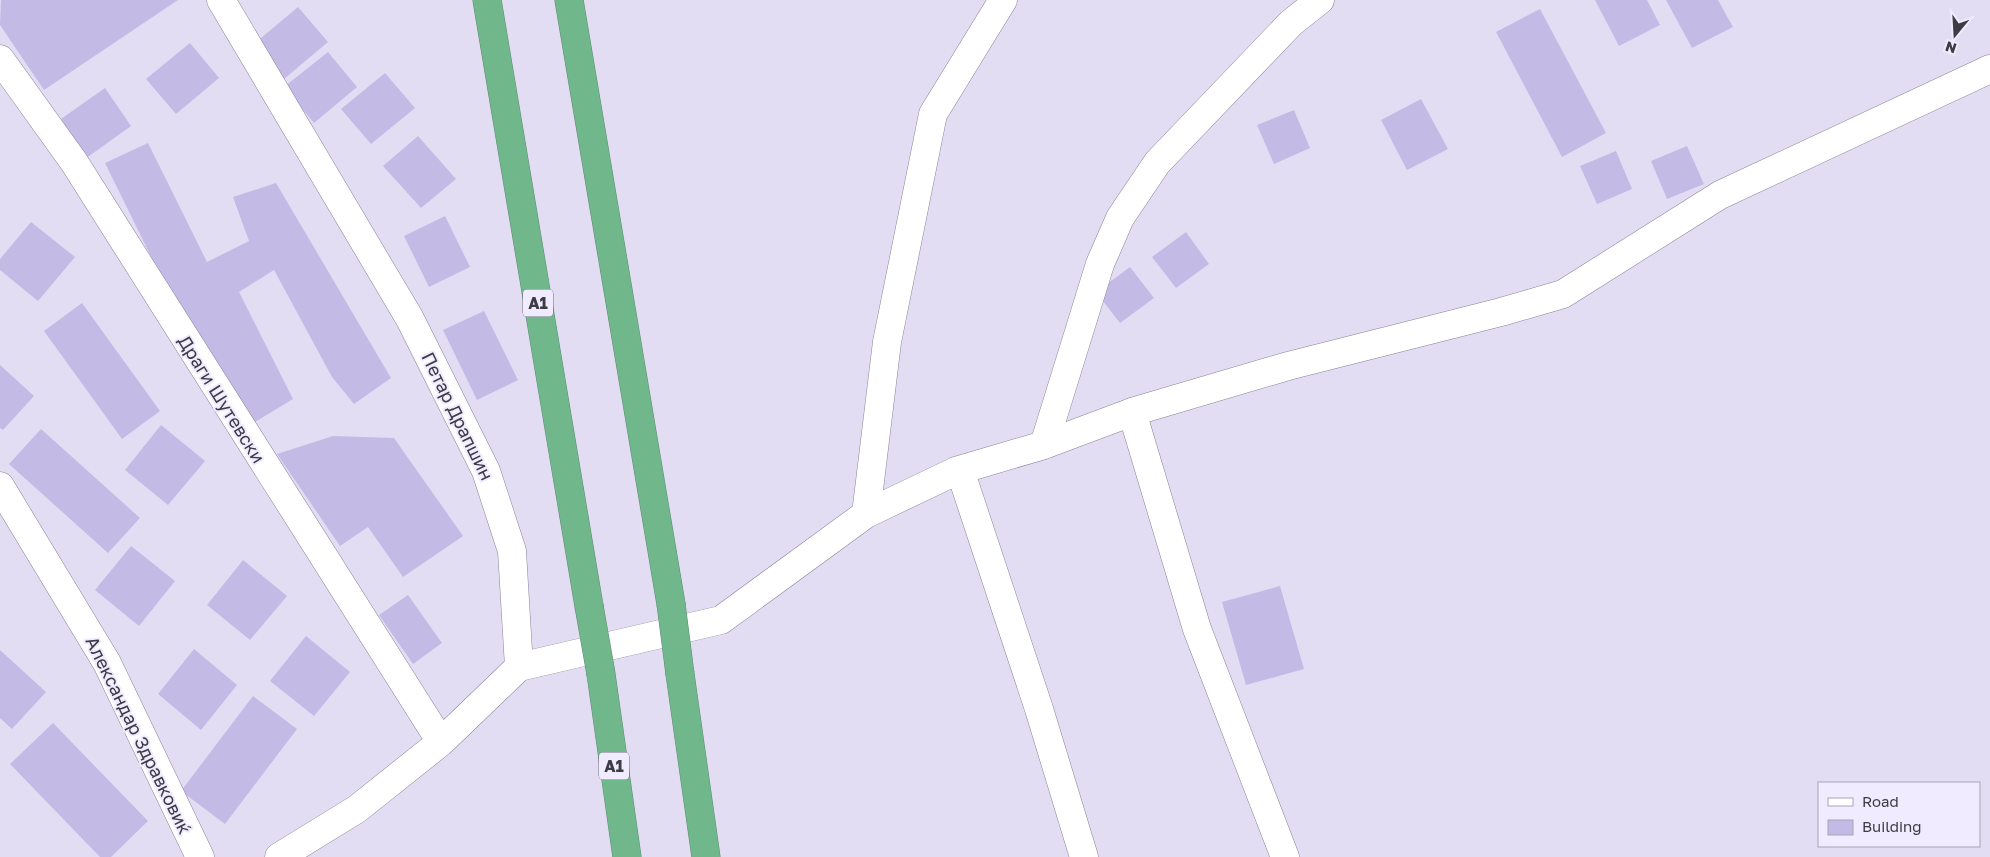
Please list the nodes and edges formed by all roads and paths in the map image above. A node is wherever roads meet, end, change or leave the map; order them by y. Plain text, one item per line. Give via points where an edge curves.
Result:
1 (221, 0) edge
2 (487, 0) edge
3 (569, 0) edge
4 (1003, 0) edge
5 (1320, 0) edge
6 (0, 58) edge
7 (1990, 69) edge
8 (1132, 412) junction
9 (1044, 445) junction
10 (960, 470) junction
11 (0, 486) edge
12 (866, 514) junction
13 (519, 667) junction
14 (441, 742) junction
15 (200, 857) edge
16 (279, 857) edge
17 (627, 857) edge
18 (706, 857) edge
19 (1084, 857) edge
20 (1285, 857) edge

1 - 13 street, Петар Драпшин via 410,319 486,471 512,551
2 - 17 highway, A1, bridge via 601,674
3 - 18 highway, bridge via 671,604
4 - 12 street via 933,114 887,342
5 - 9 street via 1290,23 1157,163 1120,218 1100,264
6 - 14 street, Драги Шутевски via 74,162
7 - 8 street via 1720,195 1563,294 1288,366
8 - 9 street
8 - 20 street via 1197,628
9 - 10 street
10 - 12 street
10 - 19 street
11 - 15 street, Александар Здравковиќ via 107,663
12 - 13 street via 721,620
13 - 14 street
14 - 16 street via 357,809

